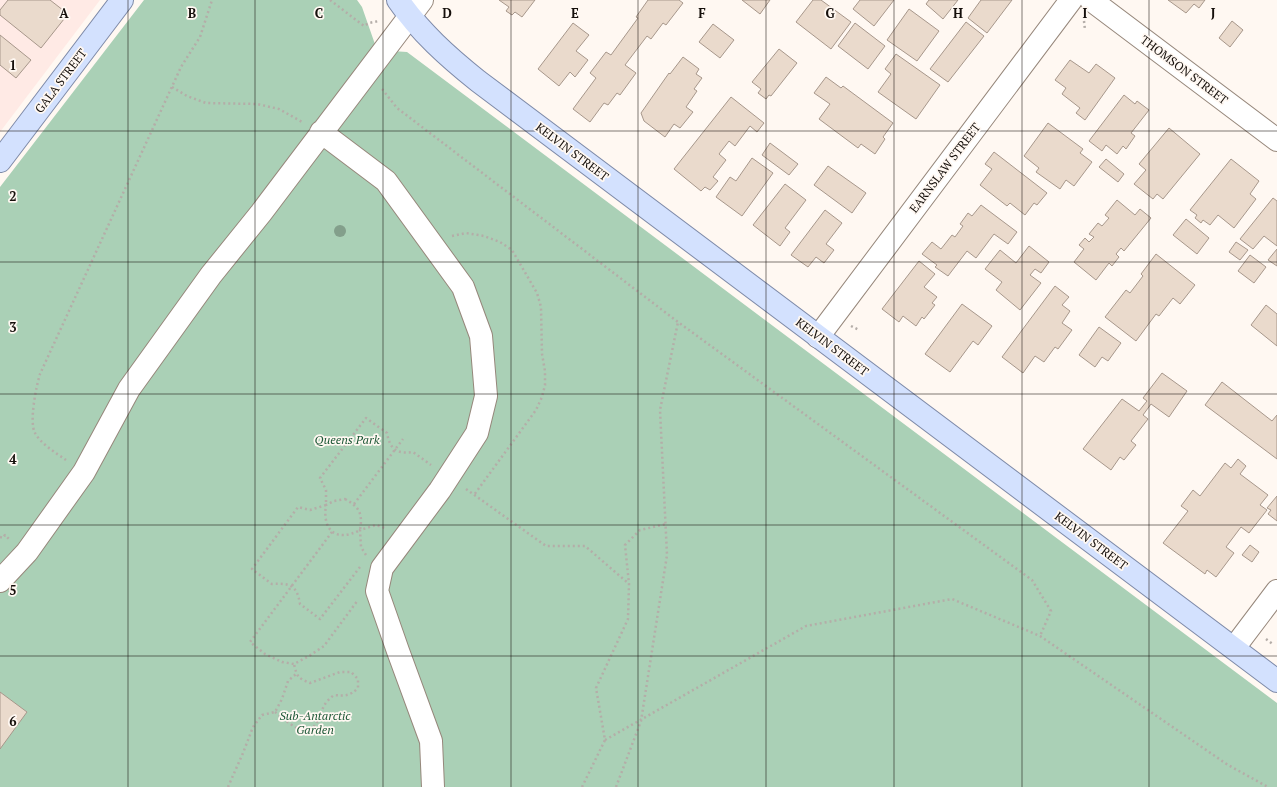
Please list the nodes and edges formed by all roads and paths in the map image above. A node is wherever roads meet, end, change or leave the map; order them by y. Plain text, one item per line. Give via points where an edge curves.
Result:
1 (122, 0) edge
2 (212, 0) edge
3 (330, 0) edge
4 (1071, 0) edge
5 (410, 6) edge
6 (1087, 9) edge
7 (1085, 30) dead end
8 (172, 87) junction
9 (381, 88) dead end
10 (321, 132) junction
11 (1277, 140) edge
12 (0, 161) edge
13 (431, 243) junction
14 (678, 322) junction
15 (851, 326) dead end
16 (859, 330) dead end
17 (818, 337) junction
18 (403, 439) dead end
19 (394, 450) junction
20 (84, 472) junction
21 (441, 472) junction
22 (474, 495) junction
23 (354, 504) junction
24 (326, 505) junction
25 (666, 524) junction
26 (332, 532) junction
27 (362, 563) dead end
28 (0, 581) edge
29 (629, 584) junction
30 (291, 587) junction
31 (1277, 591) edge
32 (359, 598) dead end
33 (1040, 636) junction
34 (1265, 638) dead end
35 (1274, 645) dead end
36 (1234, 648) junction
37 (294, 664) junction
38 (296, 674) junction
39 (1277, 681) edge
40 (275, 712) junction
41 (641, 721) junction
42 (605, 740) junction
43 (228, 787) edge
44 (433, 787) edge
45 (582, 787) edge
46 (616, 787) edge
47 (1268, 787) edge

1 - 12 main road, GALA STREET
2 - 8 path via 200,37
3 - 5 path via 364,26
4 - 17 street, EARNSLAW STREET
5 - 10 street
5 - 17 main road, KELVIN STREET via 439,48 478,81
6 - 7 path
6 - 11 street, THOMSON STREET
8 - 10 path via 187,96 206,102 257,104 279,109
8 - 20 path via 40,374 35,394 34,432 51,449
9 - 14 path via 397,108
10 - 13 street via 386,181
10 - 20 street via 212,275 130,389
13 - 21 street via 463,287 481,336 486,396 477,433
13 - 22 path via 466,233 500,242 512,250 537,294 541,307 545,371 542,398
14 - 25 path via 660,410
14 - 33 path via 1032,580 1051,611
15 - 16 path
17 - 36 main road, KELVIN STREET
18 - 19 path
19 - 21 path via 403,454 413,452
19 - 23 path
19 - 24 path via 386,433 366,418 320,478 326,490
20 - 28 street via 27,552
21 - 22 path
21 - 44 street via 382,568 377,591 431,741
22 - 29 path via 546,546 585,546
23 - 24 path via 345,499
23 - 26 path via 359,510 360,530 341,536
24 - 26 path via 326,525
24 - 30 path via 310,510 298,507 252,569 272,584 286,583
25 - 29 path via 640,530 625,545
25 - 41 path via 667,556
26 - 30 path
27 - 30 path via 320,619 300,604 298,593
29 - 42 path via 628,619 596,688
30 - 37 path via 250,642 265,654 282,662
31 - 36 street
32 - 37 path via 324,646
33 - 41 path via 952,599 806,626
33 - 47 path via 1228,765
34 - 35 path
36 - 39 main road, KELVIN STREET
37 - 38 path
38 - 40 path via 288,681
38 - 40 path via 310,683 340,672 351,672 358,679 358,688 352,694 334,695 326,701 317,723 304,731 297,729
40 - 43 path via 262,715 252,727
41 - 42 path
41 - 46 path
42 - 45 path

